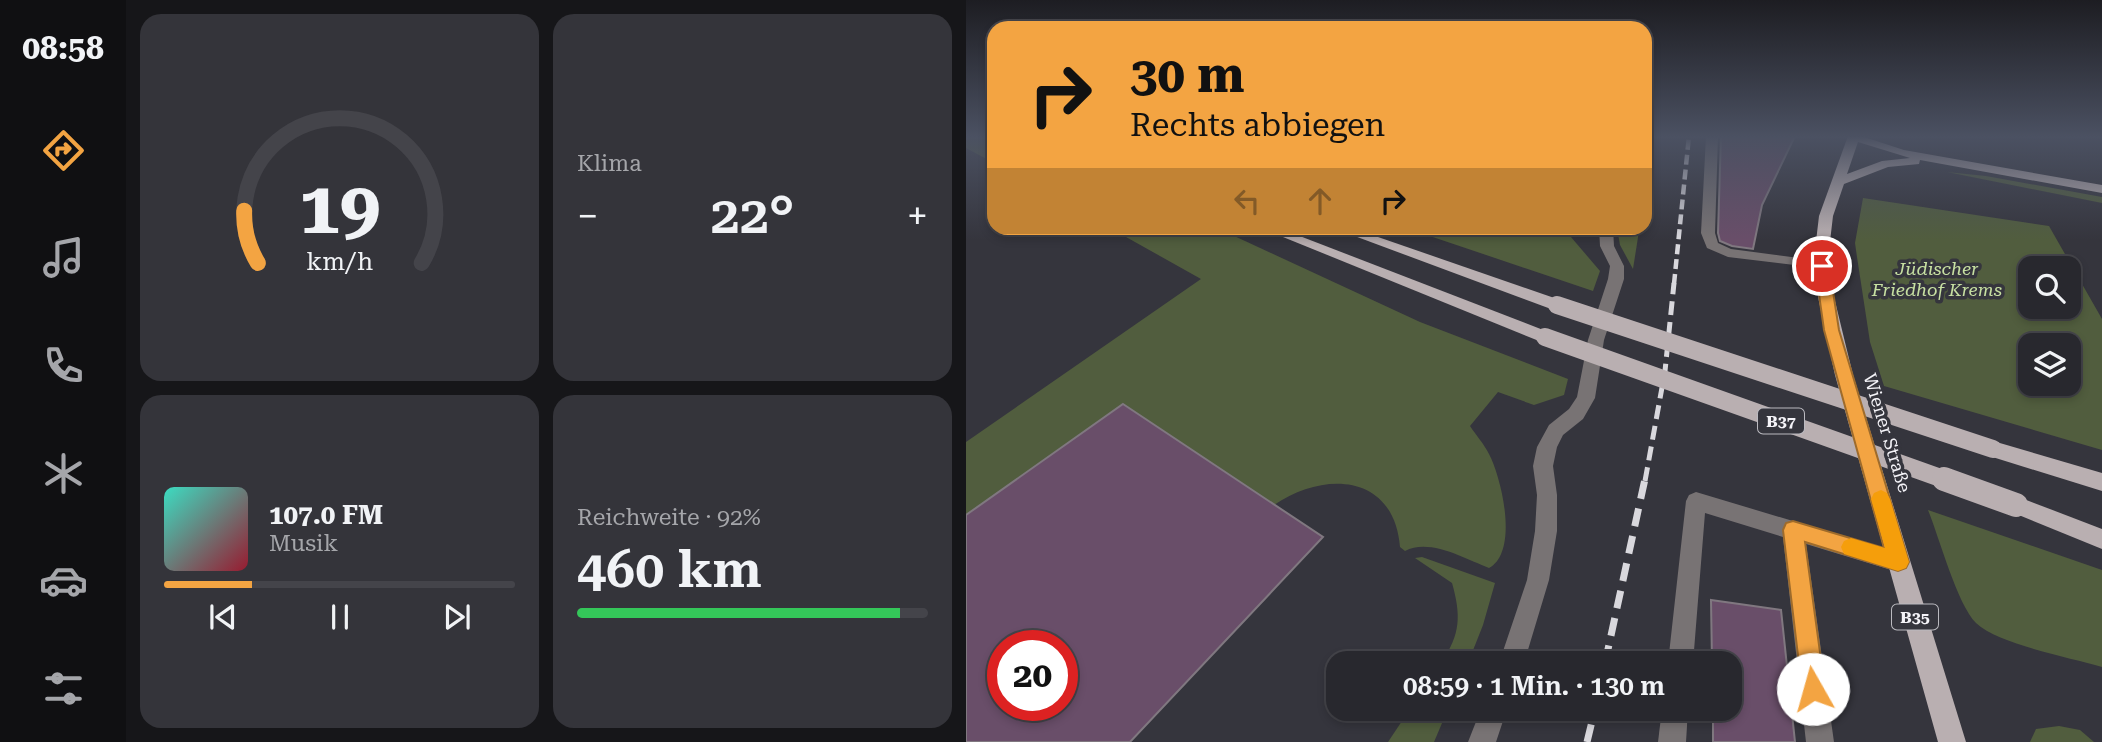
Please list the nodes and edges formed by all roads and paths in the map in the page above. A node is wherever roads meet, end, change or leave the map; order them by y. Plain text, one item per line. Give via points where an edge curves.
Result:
1 (1711, 171) edge
2 (1839, 171) edge
3 (1867, 171) edge
4 (2001, 171) edge
5 (2066, 171) edge
6 (2102, 177) edge
7 (1836, 181) junction
8 (2102, 189) edge
9 (1286, 235) edge
10 (1360, 235) edge
11 (1606, 235) edge
12 (1822, 266) junction
13 (1993, 449) junction
14 (2102, 473) edge
15 (2102, 482) edge
16 (2016, 505) junction
17 (2102, 529) edge
18 (1793, 530) junction
19 (2102, 539) edge
20 (1898, 562) junction
21 (1515, 651) edge
22 (1681, 651) edge
23 (1490, 721) edge
24 (1674, 721) edge
25 (1482, 742) edge
26 (1672, 742) edge
27 (1820, 742) edge
28 (1952, 742) edge

1 - 12 street via 1708,233 1712,245 1728,253
2 - 7 main road, Wiener Straße / B35
3 - 7 main road
4 - 8 main road
5 - 6 main road
7 - 12 main road, Wiener Straße / B35 via 1824,227
9 - 16 main road, B37, bridge via 1545,337
10 - 13 main road, B37, bridge
11 - 21 street via 1617,265 1616,279 1595,340 1586,398 1576,414 1556,430 1547,447 1543,466 1546,531 1540,568
12 - 20 main road, Wiener Straße / B35 via 1832,330
13 - 14 main road
13 - 15 main road, B37
16 - 17 main road, B37
16 - 19 main road
18 - 20 street
18 - 22 street via 1696,502
18 - 27 street
20 - 28 main road, Wiener Straße / B35
23 - 25 street
24 - 26 street

